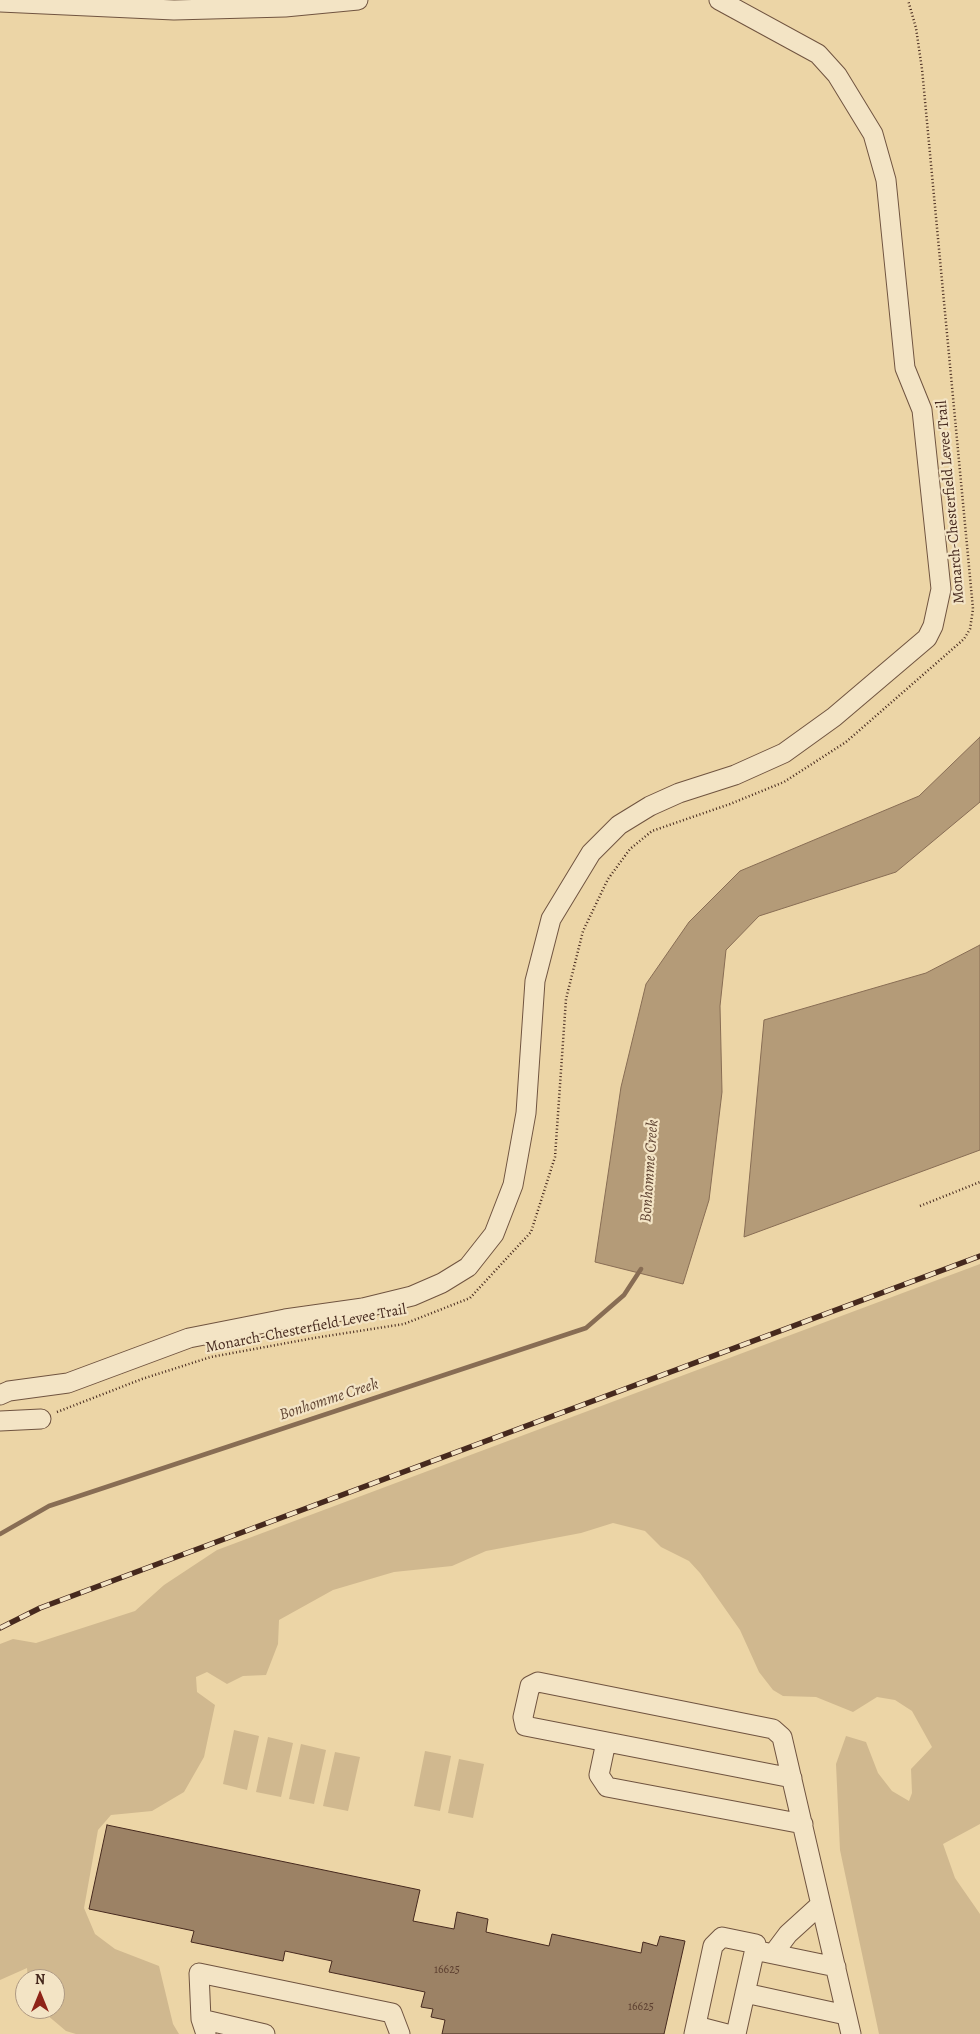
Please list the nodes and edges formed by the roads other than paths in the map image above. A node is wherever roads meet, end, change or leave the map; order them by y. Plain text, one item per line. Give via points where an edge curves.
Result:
1 (358, 0) edge
2 (720, 0) edge
3 (0, 2) edge
4 (0, 1395) edge
5 (41, 1419) road end
6 (0, 1421) edge
7 (606, 1742) junction
8 (792, 1778) junction
9 (803, 1824) junction
10 (821, 1904) junction
11 (754, 1950) junction
12 (773, 1954) junction
13 (836, 1967) junction
14 (745, 1992) junction
15 (846, 2014) junction
16 (203, 2027) edge
17 (695, 2030) edge
18 (265, 2034) edge
19 (400, 2034) edge
20 (727, 2034) edge
21 (736, 2034) edge
22 (851, 2034) edge

1 - 3 lane via 285,7 174,10
2 - 4 lane via 818,54 837,75 874,134 886,180 905,368 922,410 941,589 927,638 849,705 784,753 650,806 619,825 591,853 552,919 535,981 526,1113 513,1185 494,1234 468,1267 412,1296 363,1308 189,1338 68,1383
5 - 6 lane
7 - 8 lane
7 - 8 lane via 525,1726 523,1717 530,1686 538,1682 773,1729 782,1736
7 - 9 lane via 599,1775 607,1787
8 - 9 lane
9 - 10 lane
10 - 12 lane via 788,1934
10 - 13 lane
11 - 12 lane
11 - 14 lane
11 - 17 lane via 756,1944 722,1937 713,1946
12 - 13 lane
13 - 15 lane
14 - 15 lane
14 - 21 lane
15 - 22 lane
16 - 18 lane
16 - 19 lane via 198,1973 392,2012
17 - 20 lane

